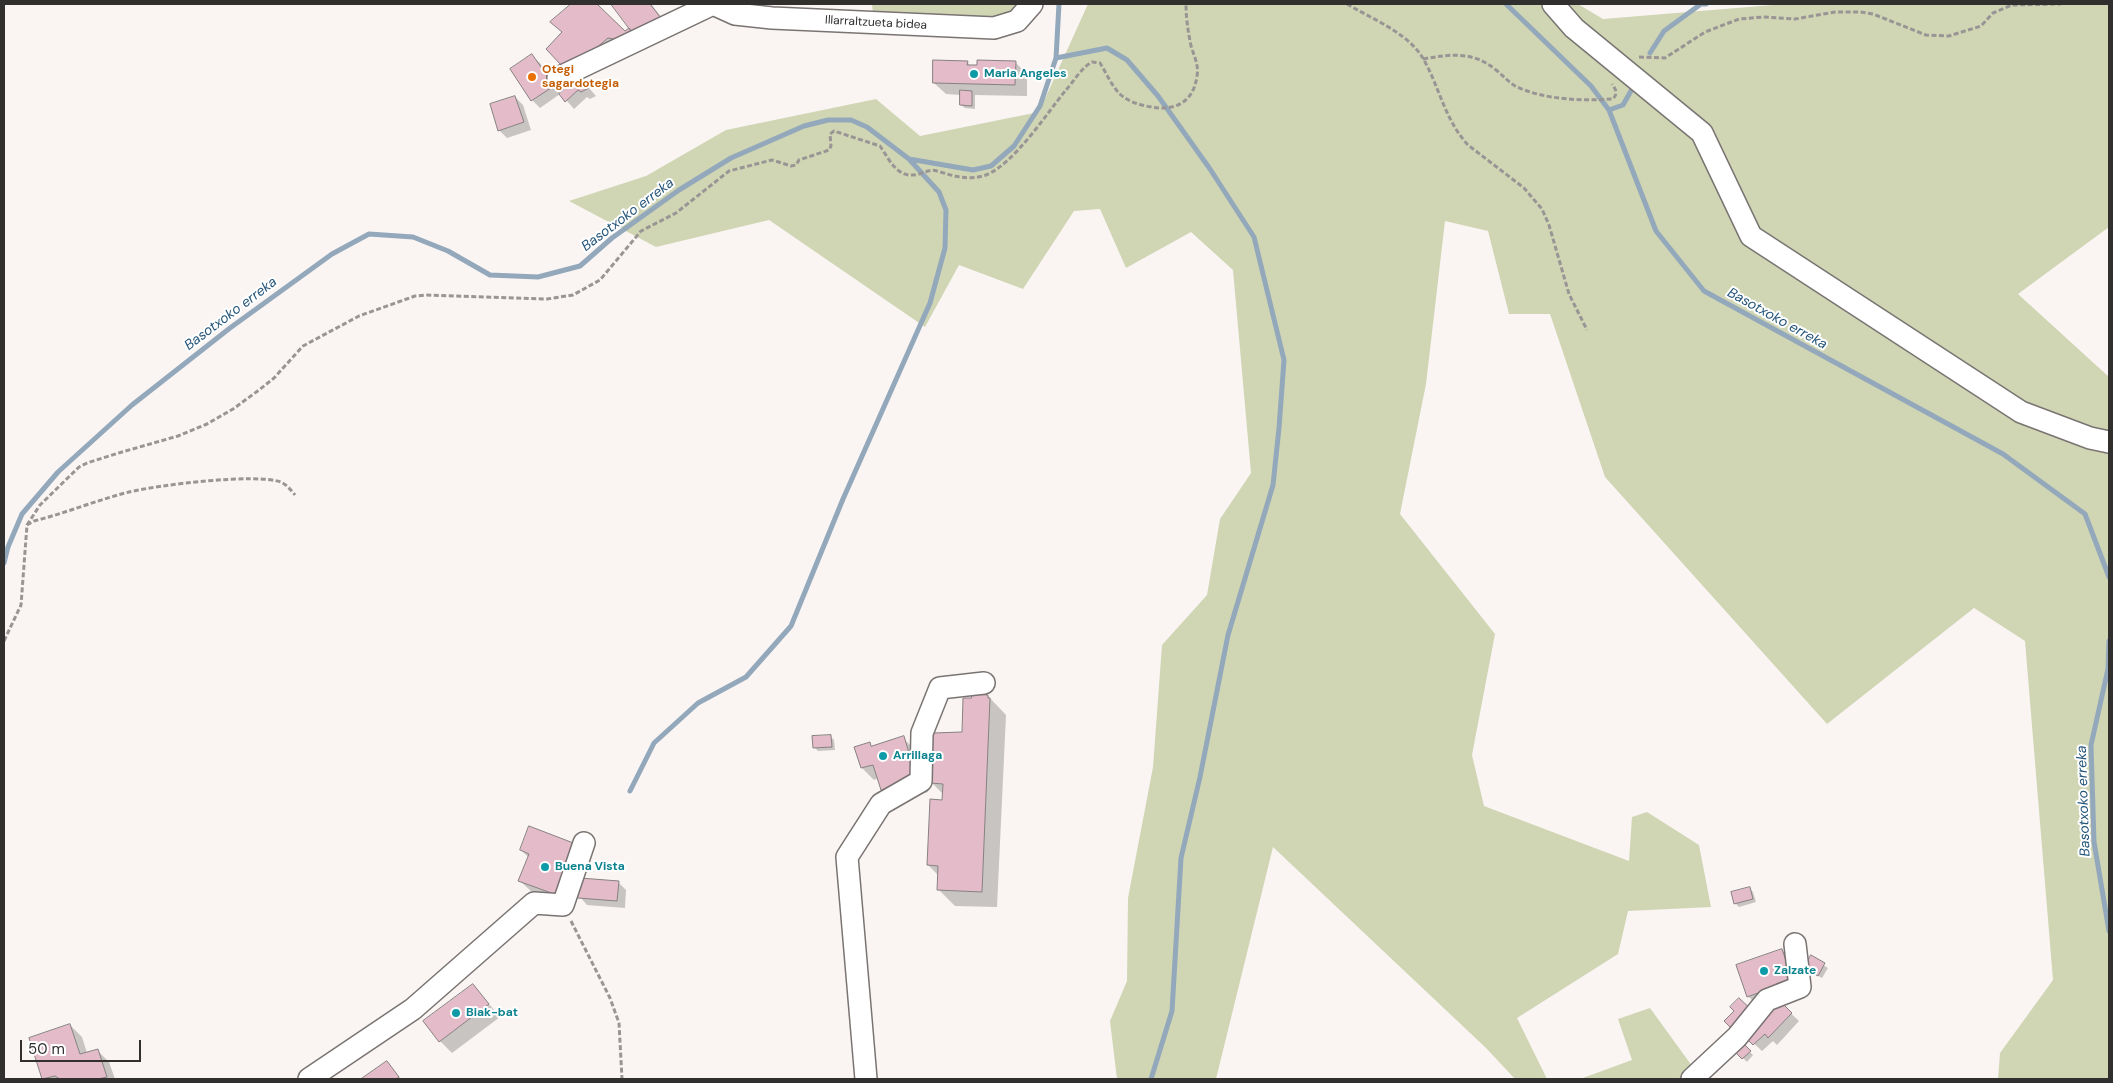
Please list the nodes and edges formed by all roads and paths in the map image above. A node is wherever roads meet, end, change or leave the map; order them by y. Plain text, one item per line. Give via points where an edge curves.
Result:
1 (713, 4) edge
2 (1032, 4) edge
3 (1186, 4) edge
4 (1347, 4) edge
5 (1553, 4) edge
6 (2061, 4) edge
7 (1634, 54) dead end
8 (1423, 59) junction
9 (558, 78) dead end
10 (1616, 90) dead end
11 (1587, 330) dead end
12 (2109, 442) edge
13 (295, 495) dead end
14 (26, 525) junction
15 (4, 641) edge
16 (984, 683) dead end
17 (584, 844) dead end
18 (563, 904) junction
19 (1795, 944) dead end
20 (309, 1079) edge
21 (622, 1079) edge
22 (866, 1079) edge
23 (1692, 1079) edge

1 - 2 street, Illarraltzueta bidea via 735,14 772,18 994,28 1017,21
1 - 9 street
3 - 14 path via 1198,74 1188,97 1180,104 1160,109 1132,102 1116,90 1100,63 1092,62 1020,147 998,167 978,176 951,176 936,170 903,174 893,166 880,146 834,132 830,134 829,150 799,160 796,165 772,160 729,171 676,213 641,231 600,280 578,293 547,299 415,296 347,322 303,346 274,378 208,424 79,467 40,504
4 - 8 path via 1393,31
5 - 12 street via 1574,28 1702,132 1751,236 2021,412
6 - 7 path via 2012,5 1992,13 1981,26 1949,36 1926,35 1860,12 1835,12 1795,19 1739,19 1705,32 1665,58
8 - 10 path via 1451,54 1476,59 1518,88 1543,96 1613,100
8 - 11 path via 1460,137 1524,188 1542,209 1569,294
13 - 14 path via 280,482 256,478 172,485 130,492
14 - 15 path via 21,606
16 - 22 street via 940,688 922,733 921,781 881,804 847,858
17 - 18 street
18 - 20 street via 534,903 413,1009
18 - 21 path via 610,998 619,1023
19 - 23 street via 1800,987 1767,1000 1737,1037

